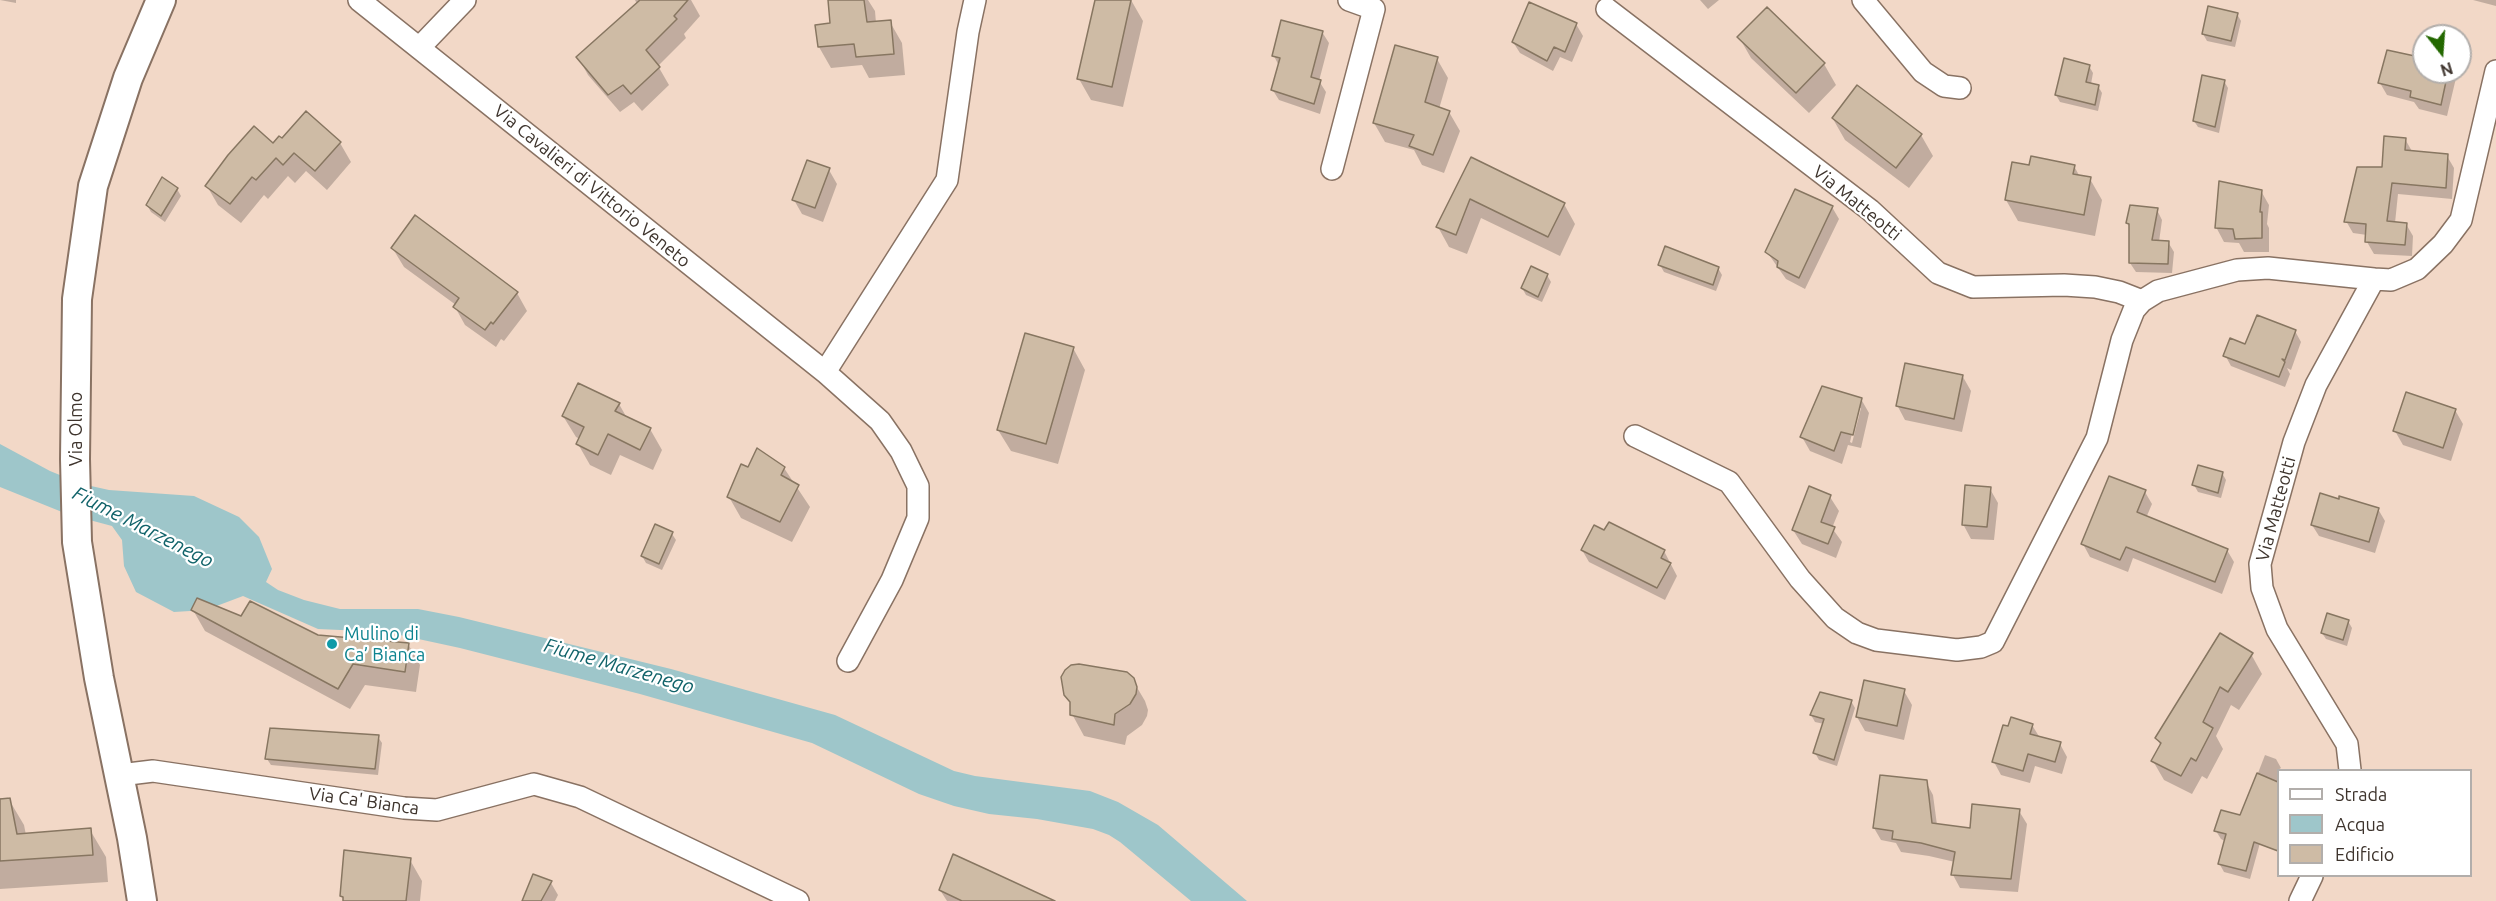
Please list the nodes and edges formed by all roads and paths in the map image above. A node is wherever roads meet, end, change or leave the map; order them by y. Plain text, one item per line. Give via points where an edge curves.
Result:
1 (161, 0) edge
2 (359, 0) edge
3 (465, 0) edge
4 (975, 0) edge
5 (1350, 0) edge
6 (1863, 0) edge
7 (1607, 9) dead end
8 (419, 48) junction
9 (2496, 71) edge
10 (1960, 88) dead end
11 (1332, 169) dead end
12 (2374, 279) junction
13 (2142, 301) junction
14 (825, 372) junction
15 (1635, 436) dead end
16 (848, 661) dead end
17 (118, 763) junction
18 (2350, 769) edge
19 (2312, 877) edge
20 (140, 890) edge
21 (798, 901) edge
22 (2300, 901) edge

1 - 17 street, Via Olmo via 128,78 93,186 77,299 77,542 99,678
2 - 8 street, Via Cavalieri di Vittorio Veneto
3 - 8 street
4 - 14 street via 947,180
5 - 11 street via 1374,9
6 - 10 street via 1923,72 1944,86
7 - 13 street, Via Matteotti via 1870,210 1938,273 1972,287 2095,287
8 - 14 street, Via Cavalieri di Vittorio Veneto
9 - 12 street via 2461,220 2417,269 2391,280
12 - 13 street via 2268,268 2237,270 2158,291
12 - 18 street, Via Matteotti via 2316,385 2297,433 2260,564 2262,588 2277,629 2347,744
13 - 15 street via 2134,310 2122,340 2097,438 1993,642 1981,647 1957,650 1876,640 1857,633 1835,618 1800,579 1729,482
14 - 16 street, Via Cavalieri di Vittorio Veneto via 880,421 918,486 918,518 892,580
17 - 20 street, Via Olmo
17 - 21 street, Via Ca' Bianca via 437,810 534,784 580,797
19 - 22 street

